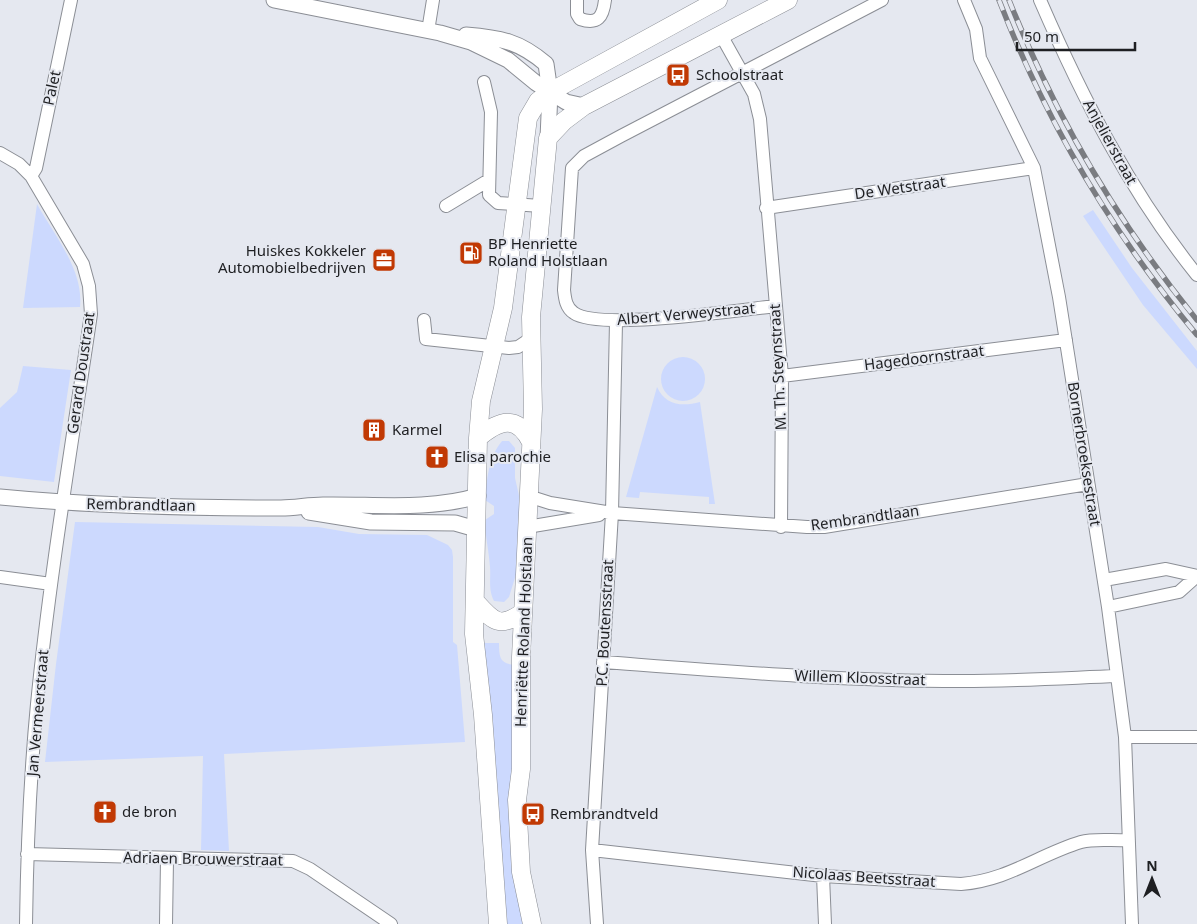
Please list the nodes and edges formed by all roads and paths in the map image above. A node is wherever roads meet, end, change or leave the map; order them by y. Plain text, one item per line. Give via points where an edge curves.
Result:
1 (71, 0) edge
2 (274, 0) edge
3 (433, 0) edge
4 (577, 0) edge
5 (605, 0) edge
6 (718, 0) edge
7 (788, 0) edge
8 (882, 0) edge
9 (964, 0) edge
10 (1040, 0) edge
11 (434, 32) junction
12 (721, 35) junction
13 (742, 72) junction
14 (484, 82) dead end
15 (550, 92) junction
16 (584, 106) junction
17 (548, 138) junction
18 (0, 153) edge
19 (1034, 168) junction
20 (31, 176) junction
21 (489, 180) junction
22 (515, 204) junction
23 (446, 206) dead end
24 (541, 206) junction
25 (766, 208) junction
26 (1197, 275) edge
27 (776, 306) junction
28 (424, 320) dead end
29 (616, 322) junction
30 (530, 338) junction
31 (1066, 340) junction
32 (495, 347) junction
33 (782, 376) junction
34 (478, 438) junction
35 (531, 442) junction
36 (1088, 484) junction
37 (478, 496) junction
38 (528, 496) junction
39 (0, 497) edge
40 (64, 503) junction
41 (283, 508) junction
42 (612, 513) junction
43 (527, 527) junction
44 (781, 527) junction
45 (476, 529) junction
46 (1197, 576) edge
47 (0, 577) edge
48 (1104, 580) junction
49 (51, 584) junction
50 (475, 601) junction
51 (1108, 607) junction
52 (523, 612) junction
53 (603, 662) junction
54 (1117, 676) junction
55 (1125, 737) junction
56 (1197, 737) edge
57 (1128, 840) junction
58 (592, 850) junction
59 (27, 854) junction
60 (167, 860) junction
61 (822, 876) junction
62 (26, 924) edge
63 (166, 924) edge
64 (391, 924) edge
65 (498, 924) edge
66 (532, 924) edge
67 (597, 924) edge
68 (825, 924) edge
69 (1132, 924) edge

1 - 20 street, Palet via 36,168
2 - 11 street
3 - 11 street
4 - 5 street via 580,19 594,22 604,12
6 - 15 main road
7 - 12 main road
8 - 13 street
9 - 19 street, Bornerbroeksestraat via 976,29 980,58
10 - 26 street, Anjelierstraat via 1071,71 1104,134 1140,196
11 - 15 street via 471,42 508,60
11 - 15 street via 510,41 528,49 546,64
12 - 13 street, M. Th. Steynstraat
12 - 16 main road
13 - 25 street, M. Th. Steynstraat via 758,106
13 - 29 street, Albert Verweystraat via 574,164 570,174 564,290 569,309 585,318
14 - 21 street via 491,112
15 - 16 street via 566,102
15 - 17 street
15 - 22 main road via 538,102 528,118
16 - 17 main road
17 - 24 main road, Henriëtte Roland Holstlaan
18 - 20 street, Gerard Doustraat
19 - 25 street, De Wetstraat
19 - 31 street, Bornerbroeksestraat
20 - 40 street, Gerard Doustraat via 84,264 92,314
21 - 22 street via 489,194 498,203
21 - 23 street
22 - 24 street
22 - 32 main road via 503,308
24 - 30 main road, Henriëtte Roland Holstlaan
25 - 27 street, M. Th. Steynstraat
27 - 29 street, Albert Verweystraat
27 - 33 street, M. Th. Steynstraat
28 - 32 street via 426,338
29 - 42 street, P.C. Boutensstraat
30 - 32 street via 514,348
30 - 35 main road, Henriëtte Roland Holstlaan via 534,384
31 - 33 street, Hagedoornstraat
31 - 36 street, Bornerbroeksestraat
32 - 34 main road via 480,401
33 - 44 street, M. Th. Steynstraat
34 - 35 main road via 495,425 511,423 518,424
34 - 37 main road
35 - 38 main road, Henriëtte Roland Holstlaan
36 - 44 street, Rembrandtlaan via 824,527
36 - 48 street, Bornerbroeksestraat
37 - 41 street, Rembrandtlaan via 415,506
37 - 45 main road
38 - 42 street, Rembrandtlaan
38 - 43 main road, Henriëtte Roland Holstlaan
39 - 40 street, Rembrandtlaan
40 - 41 street, Rembrandtlaan
40 - 49 street, Jan Vermeerstraat
41 - 45 street, Rembrandtlaan via 372,522 455,523
42 - 43 street, Rembrandtlaan
42 - 44 street, Rembrandtlaan
42 - 53 street, P.C. Boutensstraat
43 - 52 main road, Henriëtte Roland Holstlaan
45 - 50 main road
46 - 48 street via 1166,569
46 - 51 street via 1179,592
47 - 49 street
48 - 51 street, Bornerbroeksestraat
49 - 59 street, Jan Vermeerstraat via 37,705
50 - 52 main road via 498,622 512,620
50 - 65 main road via 475,656 483,715
51 - 54 street, Bornerbroeksestraat
52 - 66 main road, Henriëtte Roland Holstlaan via 521,769 517,818 521,872
53 - 54 street, Willem Kloosstraat via 882,680
53 - 58 street, P.C. Boutensstraat
54 - 55 street, Bornerbroeksestraat
55 - 56 street
55 - 57 street, Bornerbroeksestraat
57 - 61 street, Nicolaas Beetsstraat via 1080,843 983,882 961,884
57 - 69 street, Bornerbroeksestraat
58 - 61 street, Nicolaas Beetsstraat
58 - 67 street, P.C. Boutensstraat
59 - 60 street, Adriaen Brouwerstraat
59 - 62 street, Jan Vermeerstraat
60 - 63 street
60 - 64 street, Adriaen Brouwerstraat via 293,861
61 - 68 street

